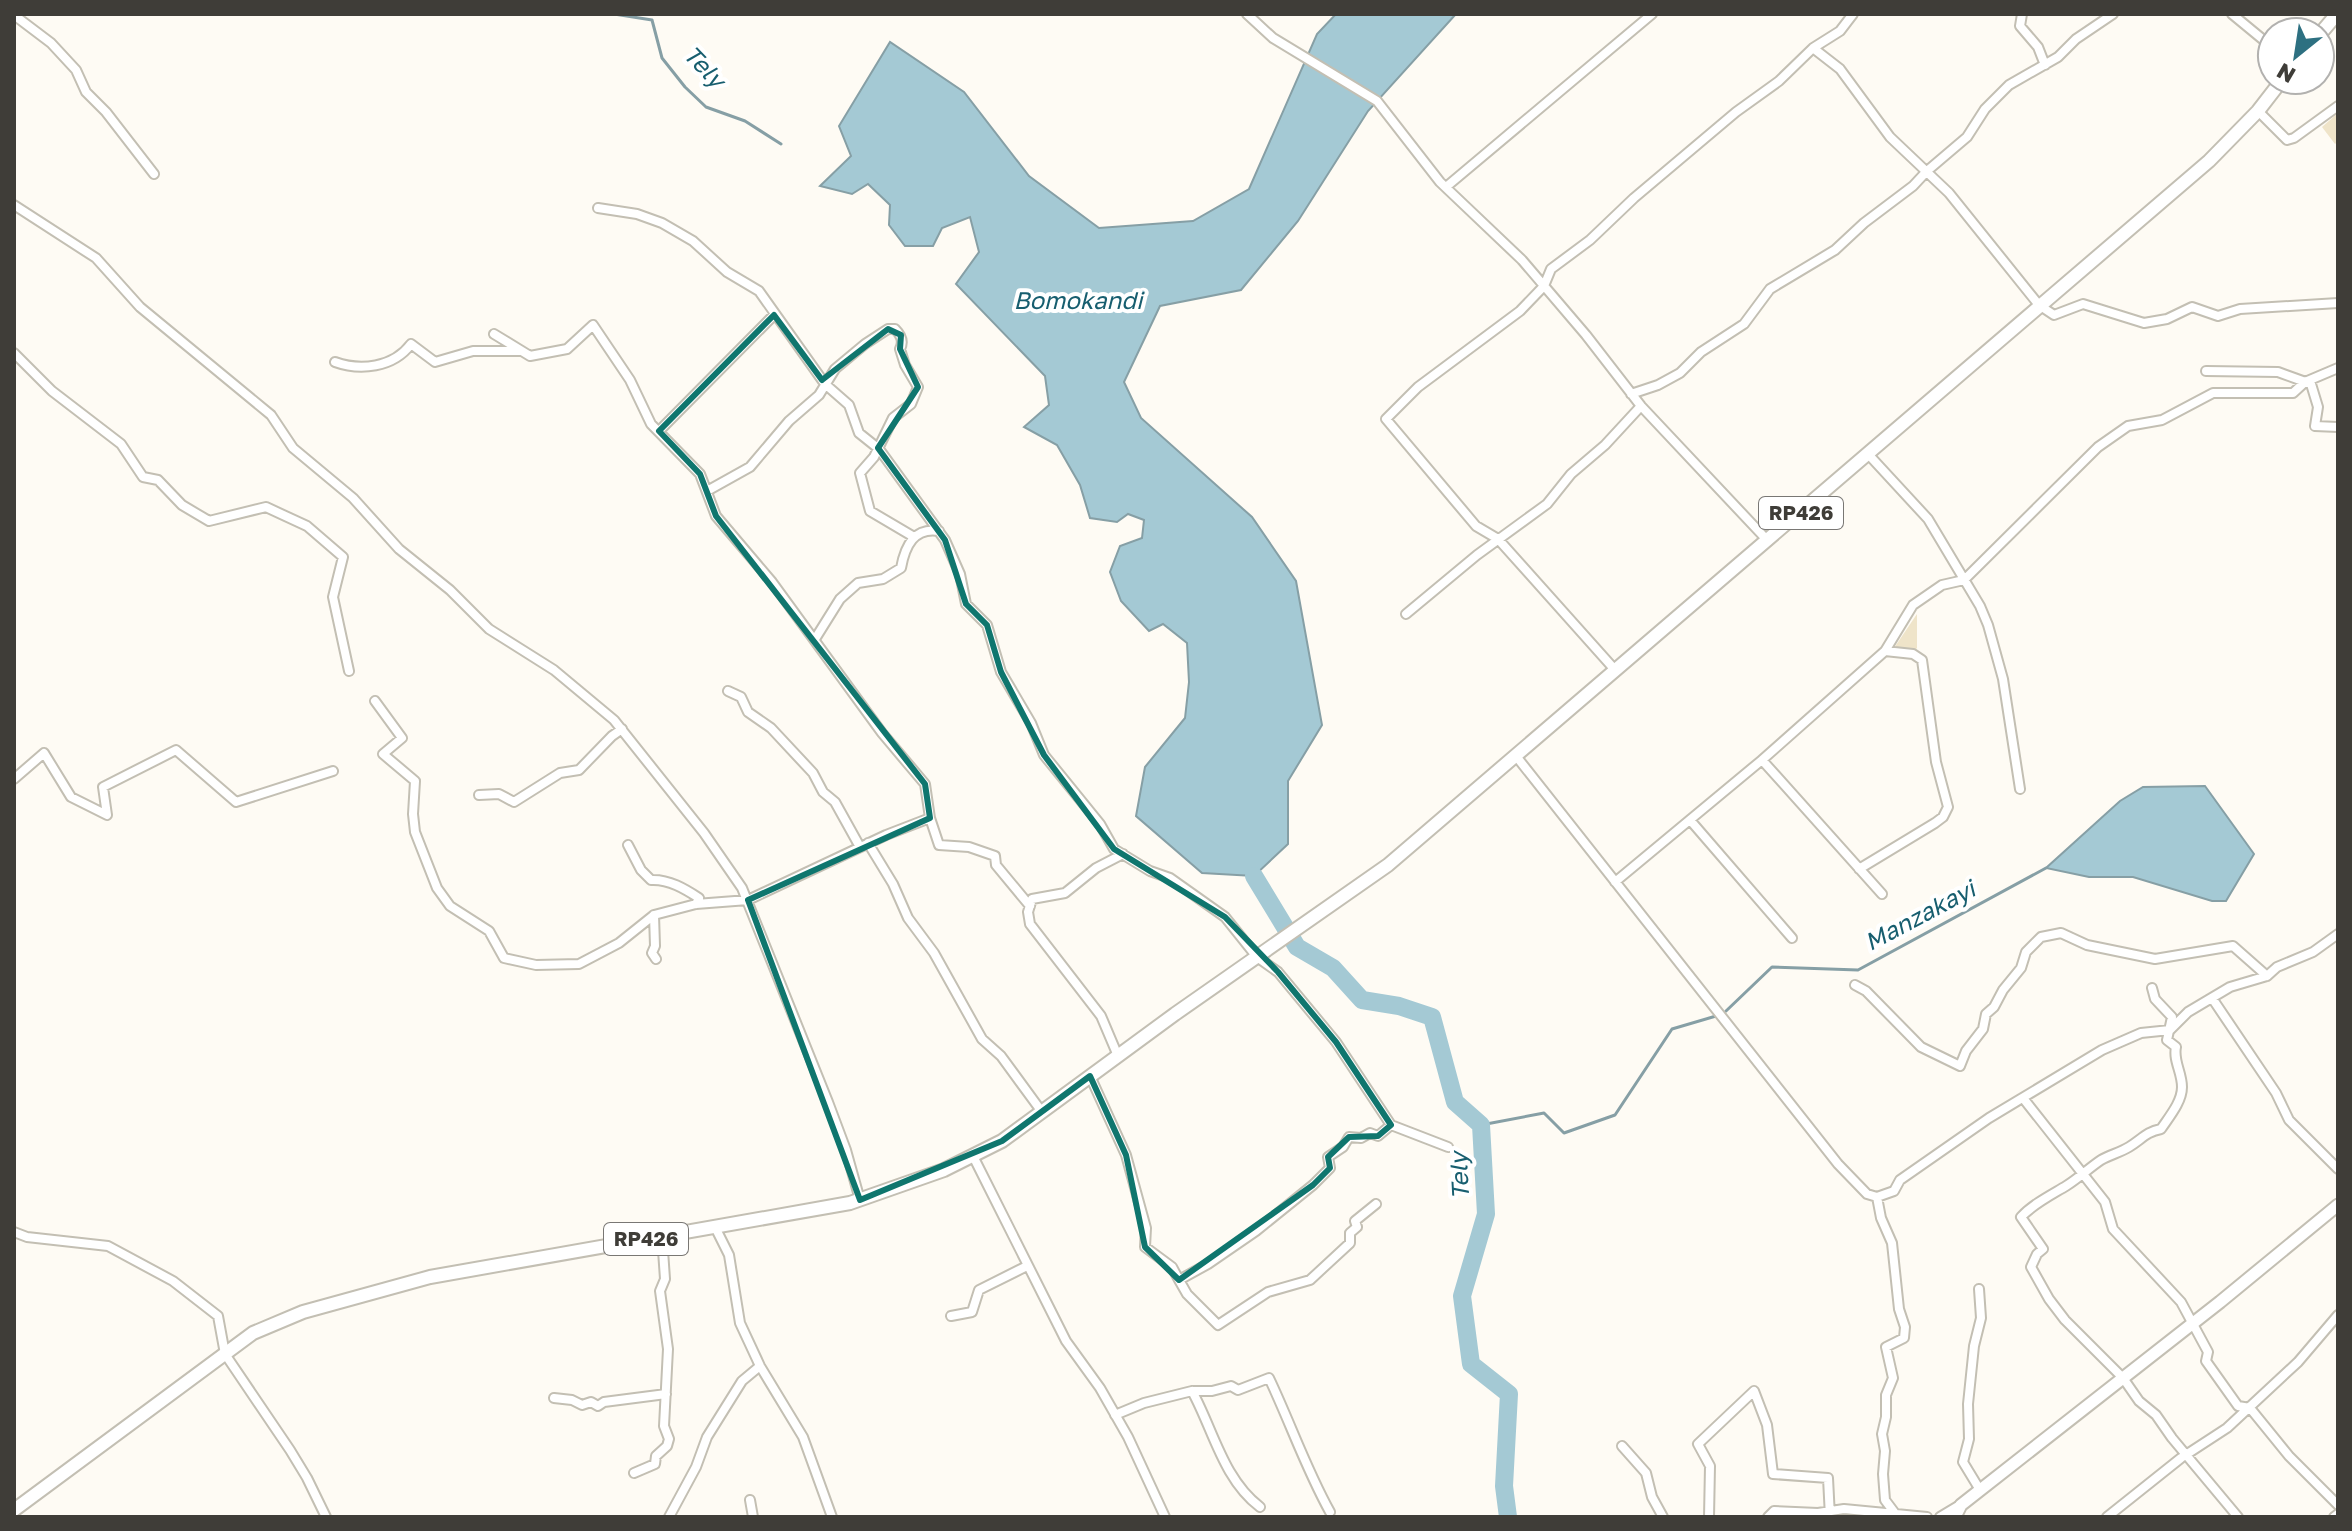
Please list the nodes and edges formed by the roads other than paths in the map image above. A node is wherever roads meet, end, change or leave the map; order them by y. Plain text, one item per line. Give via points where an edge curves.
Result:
1 (1247, 14) edge
2 (1652, 14) edge
3 (1853, 14) edge
4 (2022, 14) edge
5 (2113, 14) edge
6 (2232, 14) edge
7 (14, 15) edge
8 (2256, 34) edge
9 (1813, 48) junction
10 (2045, 65) junction
11 (2270, 96) edge
12 (2338, 106) edge
13 (2258, 111) junction
14 (1927, 171) junction
15 (154, 174) dead end
16 (1446, 187) junction
17 (14, 205) edge
18 (598, 208) dead end
19 (1544, 286) junction
20 (2338, 303) edge
21 (2039, 305) junction
22 (774, 315) junction
23 (494, 334) dead end
24 (522, 351) junction
25 (14, 353) edge
26 (335, 362) dead end
27 (2338, 368) edge
28 (2206, 371) dead end
29 (2305, 382) junction
30 (825, 384) junction
31 (1631, 394) junction
32 (1641, 406) junction
33 (2338, 427) edge
34 (659, 431) junction
35 (879, 449) junction
36 (1868, 454) junction
37 (707, 491) junction
38 (939, 531) junction
39 (914, 537) junction
40 (1498, 539) junction
41 (1768, 541) junction
42 (1964, 580) junction
43 (1406, 614) dead end
44 (815, 639) junction
45 (1885, 651) junction
46 (349, 671) dead end
47 (1616, 671) junction
48 (728, 691) dead end
49 (375, 701) dead end
50 (622, 729) junction
51 (1516, 756) junction
52 (1762, 760) junction
53 (568, 763) dead end
54 (579, 770) junction
55 (333, 771) dead end
56 (14, 779) edge
57 (2020, 789) dead end
58 (479, 795) dead end
59 (930, 818) junction
60 (1690, 820) junction
61 (628, 845) dead end
62 (864, 845) junction
63 (1123, 854) junction
64 (1859, 869) junction
65 (1615, 882) junction
66 (1882, 894) dead end
67 (748, 900) junction
68 (696, 904) junction
69 (1030, 906) junction
70 (654, 915) junction
71 (2338, 934) edge
72 (1792, 938) dead end
73 (1257, 957) junction
74 (656, 959) dead end
75 (2267, 976) junction
76 (1855, 985) dead end
77 (2152, 988) dead end
78 (2212, 998) junction
79 (2170, 1030) junction
80 (1118, 1056) junction
81 (1090, 1076) junction
82 (2023, 1098) junction
83 (1042, 1112) junction
84 (1391, 1125) junction
85 (1448, 1147) dead end
86 (973, 1156) junction
87 (2338, 1169) edge
88 (2082, 1174) junction
89 (1877, 1197) junction
90 (860, 1200) junction
91 (1376, 1204) dead end
92 (2338, 1205) edge
93 (715, 1227) junction
94 (14, 1232) edge
95 (662, 1236) junction
96 (1027, 1266) junction
97 (1179, 1280) junction
98 (1979, 1289) dead end
99 (2338, 1315) edge
100 (951, 1316) dead end
101 (2194, 1323) junction
102 (225, 1354) junction
103 (760, 1366) junction
104 (2123, 1378) junction
105 (1192, 1391) junction
106 (666, 1394) junction
107 (554, 1398) dead end
108 (2250, 1408) junction
109 (1115, 1415) junction
110 (1622, 1446) dead end
111 (2186, 1454) junction
112 (634, 1473) dead end
113 (1980, 1490) junction
114 (750, 1500) dead end
115 (1961, 1505) junction
116 (2338, 1505) edge
117 (1260, 1507) dead end
118 (14, 1510) edge
119 (1330, 1512) dead end
120 (1894, 1512) junction
121 (1830, 1514) edge
122 (326, 1517) edge
123 (669, 1517) edge
124 (753, 1517) edge
125 (832, 1517) edge
126 (1165, 1517) edge
127 (1663, 1517) edge
128 (1709, 1517) edge
129 (1768, 1517) edge
130 (1927, 1517) edge
131 (1940, 1517) edge
132 (1955, 1517) edge
133 (2107, 1517) edge
134 (2238, 1517) edge

1 - 16 street via 1273,38 1377,101
2 - 16 street
3 - 9 street via 1840,31
4 - 10 street via 2020,26
5 - 10 street
6 - 8 street
7 - 15 street via 76,70 86,92
9 - 14 street via 1840,69 1890,137
9 - 19 street via 1551,269
10 - 14 street via 2009,85 1967,137
11 - 13 main road, RP426
12 - 13 street via 2287,140
13 - 21 main road, RP426 via 2209,161
14 - 21 street
14 - 31 street via 1835,250 1770,289 1744,324 1680,373
16 - 19 street
17 - 50 street via 96,258 140,307 271,415 293,448 353,498 399,549 489,629 554,670
18 - 22 street via 637,214 693,241 727,272 759,291
19 - 31 street
19 - 40 street via 1386,419 1476,526
20 - 21 street via 2240,309 2218,316 2192,307 2144,323 2083,304 2054,315
21 - 36 main road, RP426
22 - 30 street
22 - 34 street
23 - 24 street
24 - 26 street via 473,351 435,362 411,344 395,358 371,367
24 - 34 street via 530,356 567,349 593,325
25 - 46 street via 52,391 121,444 143,477 158,480 182,505 209,521 266,507 307,526 343,557 333,597
27 - 29 street
28 - 29 street via 2278,372
29 - 33 street via 2311,384 2318,407 2315,426
29 - 42 street via 2293,393 2213,393 2162,420 2128,426 2098,447
30 - 35 street via 849,405 859,433
30 - 35 street via 835,369 888,329 901,335 905,365 918,387 911,404 893,418
30 - 37 street via 750,467
31 - 32 street
32 - 40 street via 1547,504
32 - 41 street
34 - 37 street via 700,474
35 - 38 street
35 - 39 street via 860,473 867,506
36 - 41 main road, RP426
36 - 42 street via 1928,519
37 - 44 street via 716,516
38 - 39 street via 928,529
38 - 63 street via 960,574 966,604 987,625 1001,672 1044,755
39 - 44 street via 901,568 883,579 858,583 840,599
40 - 43 street
40 - 47 street
41 - 47 main road, RP426
42 - 45 street via 1942,585 1913,605
42 - 57 street via 1988,625 1999,666
44 - 59 street via 925,784
45 - 52 street
45 - 64 street via 1922,660 1948,807 1935,823
47 - 51 main road, RP426
48 - 62 street via 741,697 748,712 771,728 813,773
49 - 70 street via 402,738 383,754 415,781 415,832 437,888 450,906 489,931 504,958 536,965 579,964 619,943
50 - 54 street
50 - 67 street via 704,833
51 - 65 street
51 - 73 main road, RP426 via 1388,865
52 - 60 street
52 - 64 street
53 - 54 street
54 - 58 street via 560,773 514,802 499,794
55 - 56 street via 236,802 176,750 103,787 107,815 71,797 44,753
59 - 62 street
59 - 69 street via 939,845 995,856 996,865
60 - 65 street
60 - 72 street
61 - 68 street via 646,876 699,898
62 - 67 street
62 - 83 street via 893,884 982,1039
63 - 69 street via 1065,893 1032,899
63 - 73 street via 1170,878 1225,917
64 - 66 street
65 - 89 street via 1838,1164 1867,1194
67 - 68 street
67 - 90 street via 837,1126
68 - 70 street
69 - 80 street via 1030,924 1101,1016
70 - 74 street
71 - 75 street
73 - 80 main road, RP426
73 - 84 street via 1278,972 1336,1042
75 - 76 street via 2233,946 2155,959 2087,945 2061,933 2041,937 1986,1014 1983,1029 1960,1066 1921,1047
75 - 78 street
77 - 79 street via 2172,1017
78 - 79 street
78 - 87 street via 2289,1120
79 - 82 street via 2141,1033 2102,1050
79 - 88 street via 2167,1040 2176,1047 2182,1088 2178,1102 2161,1129 2149,1131
80 - 81 main road, RP426
81 - 83 main road, RP426
81 - 97 street via 1126,1155 1146,1228 1145,1247 1172,1267
82 - 88 street
82 - 89 street via 1909,1173 1894,1191
83 - 86 main road, RP426
84 - 85 street
84 - 97 street via 1378,1136 1349,1137 1328,1157 1330,1168 1313,1185
86 - 90 main road, RP426
86 - 96 street
88 - 101 street via 2105,1202 2113,1229
88 - 104 street via 2021,1217 2043,1249 2031,1267 2065,1320
89 - 120 street via 1892,1243 1905,1327 1904,1338 1886,1347 1893,1378 1886,1395 1883,1474 1885,1500
90 - 93 main road, RP426
91 - 97 street via 1355,1221 1350,1243 1310,1280 1268,1292 1218,1325
92 - 101 street
93 - 95 main road, RP426
93 - 103 street via 729,1255 740,1323
94 - 102 street via 108,1246 173,1281 218,1316
95 - 102 main road, RP426 via 417,1281 303,1312 253,1333
95 - 106 street
96 - 100 street via 979,1290 972,1312
96 - 109 street via 1066,1341
98 - 113 street via 1981,1318 1963,1462
99 - 108 street
101 - 104 street
101 - 108 street via 2215,1375 2238,1406
102 - 118 main road, RP426
102 - 122 street via 296,1459
103 - 123 street via 742,1381 707,1437
103 - 125 street via 803,1437
104 - 111 street
104 - 113 street
105 - 109 street
105 - 117 street via 1234,1481
105 - 119 street via 1231,1386 1238,1390 1269,1378
106 - 107 street via 598,1406
106 - 112 street via 667,1446 655,1464
108 - 111 street
108 - 116 street
109 - 126 street
110 - 127 street via 1646,1473
111 - 133 street
111 - 134 street
113 - 115 street
114 - 124 street
115 - 131 street
115 - 132 street
120 - 121 street via 1844,1509
120 - 130 street
121 - 128 street via 1828,1478 1773,1474 1767,1425 1754,1391 1698,1444 1710,1466
121 - 129 street via 1774,1511

